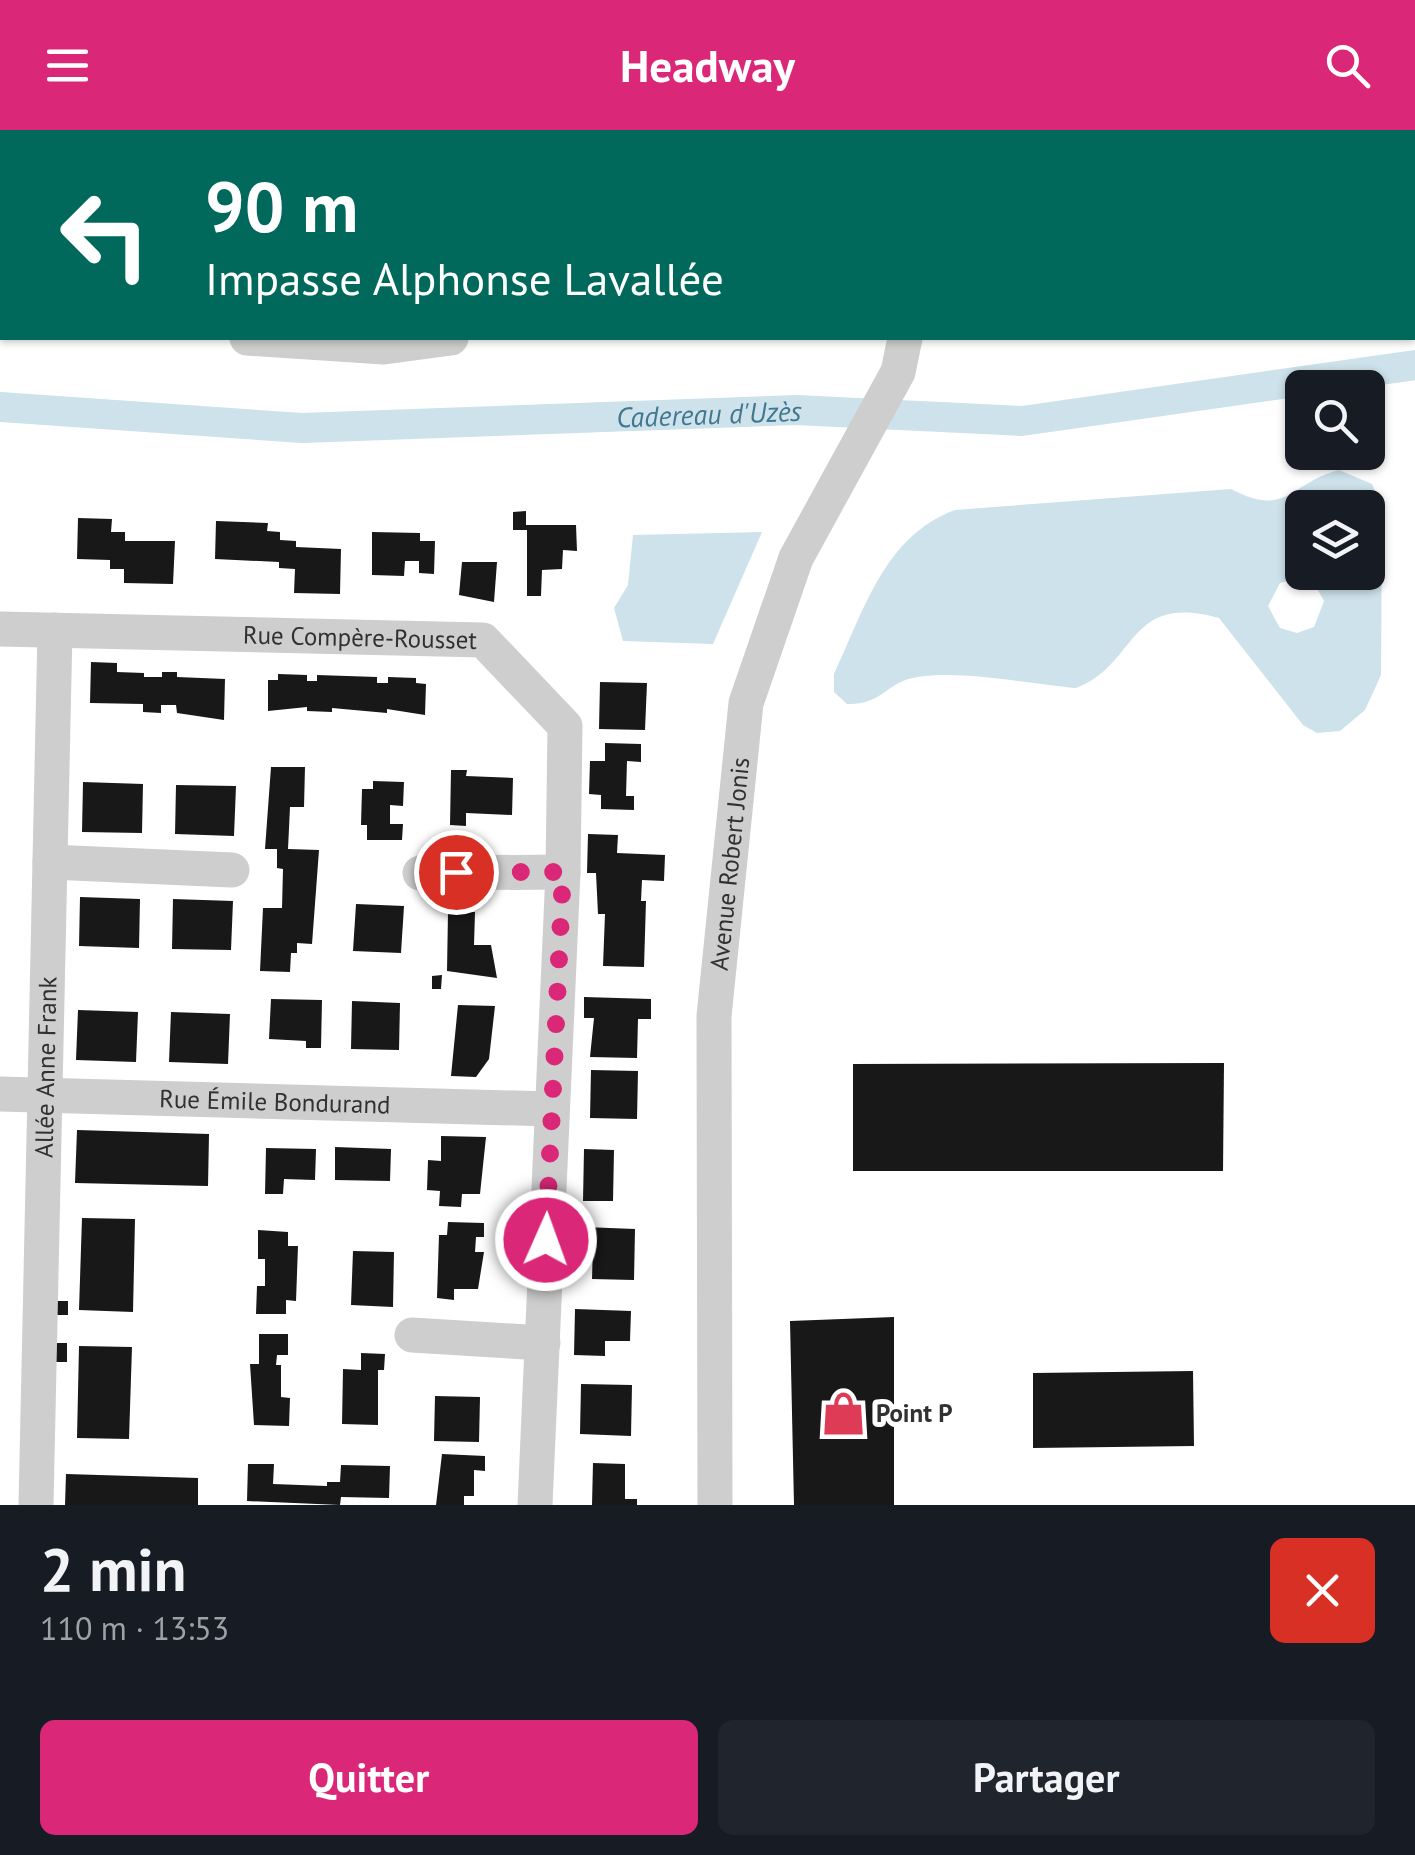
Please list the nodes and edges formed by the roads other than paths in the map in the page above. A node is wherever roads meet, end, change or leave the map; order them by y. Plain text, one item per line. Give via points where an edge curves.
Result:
1 (281, 340) edge
2 (434, 340) edge
3 (905, 340) edge
4 (0, 629) edge
5 (55, 630) junction
6 (0, 646) edge
7 (50, 862) junction
8 (232, 870) dead end
9 (420, 872) dead end
10 (563, 872) junction
11 (0, 1094) edge
12 (45, 1095) junction
13 (550, 1109) junction
14 (412, 1334) dead end
15 (543, 1343) junction
16 (713, 1423) junction
17 (36, 1505) edge
18 (535, 1505) edge
19 (715, 1505) edge
20 (736, 1505) edge

1 - 2 street via 384,346
3 - 16 street, Avenue Robert Jonis via 898,372 796,558 746,703 714,1016
4 - 5 street, Rue Compère-Rousset
4 - 6 street
5 - 7 street, Allée Anne Frank
5 - 10 street, Rue Compère-Rousset via 484,640 565,726
7 - 8 street
7 - 12 street, Allée Anne Frank
9 - 10 street
10 - 13 street, Rue Compère-Rousset
11 - 12 street, Rue Émile Bondurand
12 - 13 street, Rue Émile Bondurand
12 - 17 street, Allée Anne Frank
13 - 15 street, Rue Compère-Rousset
14 - 15 street
15 - 18 street, Rue Compère-Rousset
16 - 19 street, Avenue Robert Jonis
16 - 20 street, Avenue Robert Jonis

